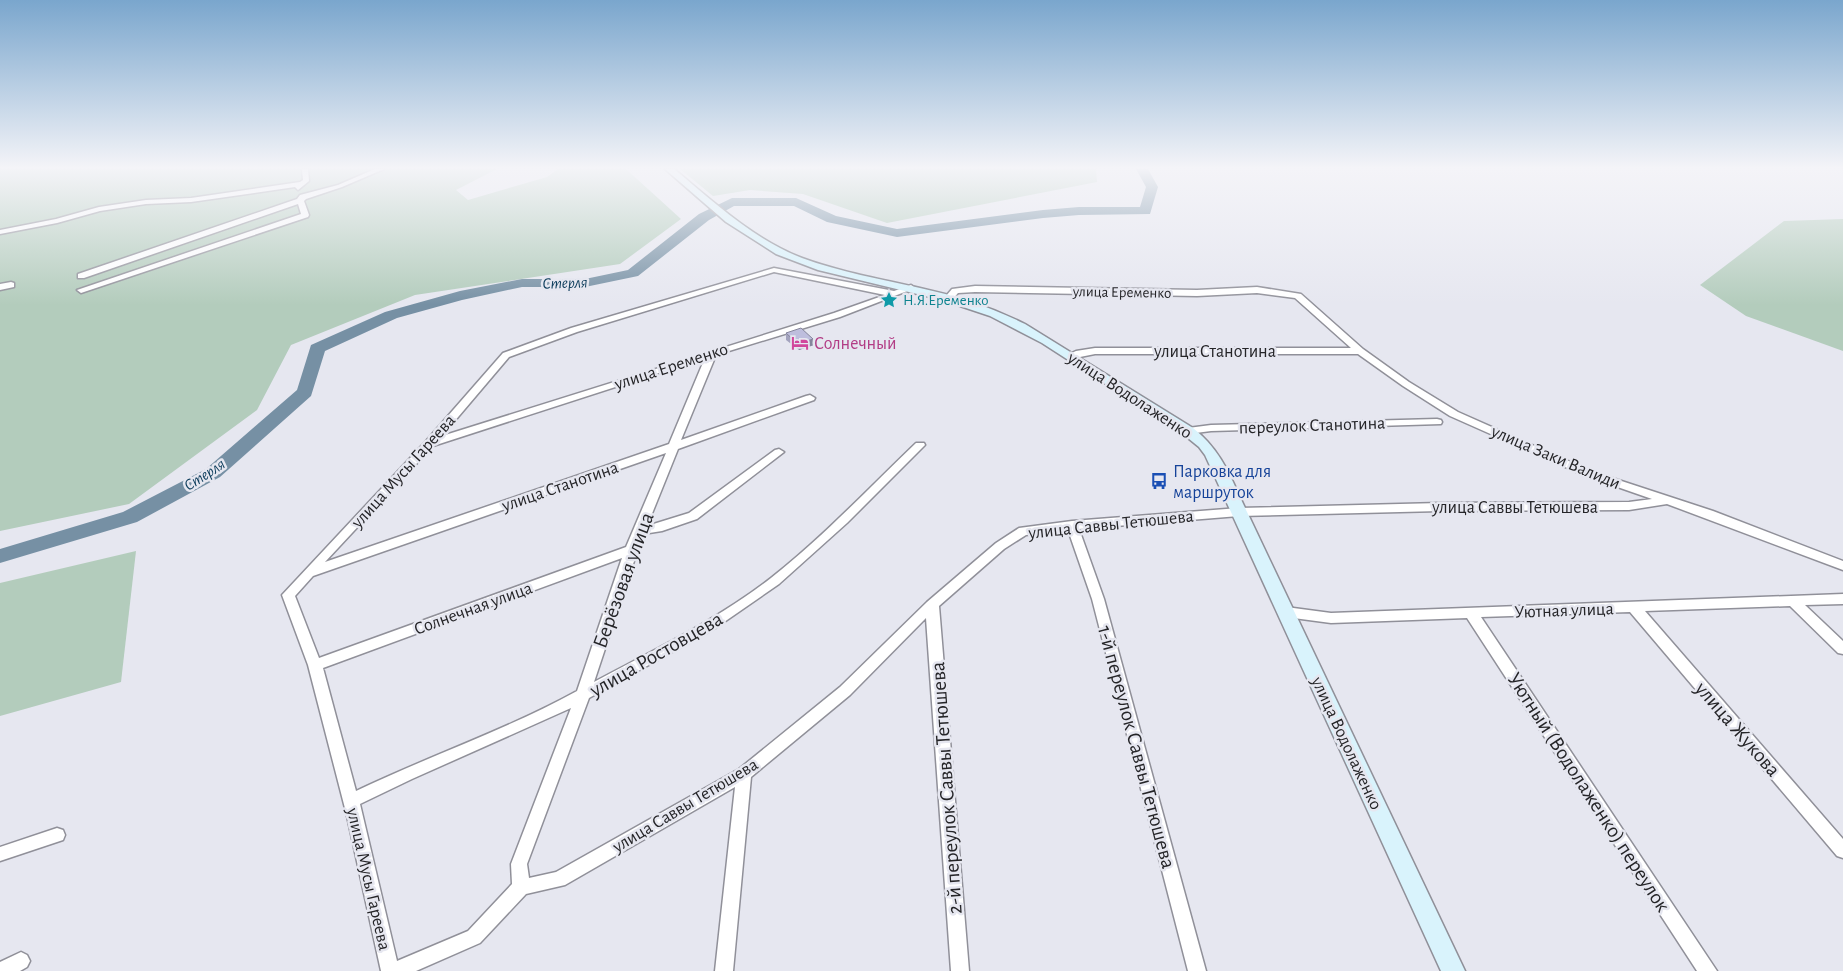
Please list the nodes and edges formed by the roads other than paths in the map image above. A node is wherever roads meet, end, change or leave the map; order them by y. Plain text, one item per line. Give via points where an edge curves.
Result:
1 (83, 214) edge
2 (258, 214) edge
3 (305, 214) edge
4 (724, 214) edge
5 (0, 232) edge
6 (81, 276) dead end
7 (11, 285) dead end
8 (0, 287) edge
9 (911, 288) junction
10 (81, 290) dead end
11 (894, 294) junction
12 (1298, 296) joint
13 (949, 298) junction
14 (1360, 351) junction
15 (712, 353) junction
16 (1070, 356) junction
17 (810, 398) dead end
18 (1437, 422) dead end
19 (1188, 431) junction
20 (430, 443) junction
21 (920, 445) dead end
22 (675, 446) junction
23 (779, 452) dead end
24 (1669, 500) junction
25 (1239, 512) junction
26 (1072, 525) junction
27 (639, 531) junction
28 (631, 550) junction
29 (1843, 566) edge
30 (309, 572) junction
31 (1843, 599) edge
32 (1793, 601) junction
33 (932, 605) junction
34 (1634, 607) junction
35 (1286, 612) junction
36 (1471, 613) junction
37 (1843, 649) edge
38 (315, 665) junction
39 (582, 697) junction
40 (744, 774) junction
41 (351, 801) junction
42 (57, 835) dead end
43 (1843, 851) edge
44 (0, 854) edge
45 (521, 887) junction
46 (21, 961) dead end
47 (0, 971) edge
48 (390, 971) edge
49 (395, 971) edge
50 (724, 971) edge
51 (960, 971) edge
52 (1197, 971) edge
53 (1454, 971) edge
54 (1708, 971) edge

1 - 5 street
2 - 6 street
3 - 10 street
4 - 9 main road, улица Водолаженко via 769,246 796,259
7 - 8 street
9 - 11 street, улица Еременко
9 - 13 main road, улица Водолаженко
11 - 15 street, улица Еременко
11 - 20 street, улица Мусы Гареева via 774,270 574,330 506,355
12 - 13 street, улица Еременко via 1258,290 1197,293 975,289 955,291
12 - 14 street, улица Заки Валиди
13 - 16 main road, улица Водолаженко via 997,315
14 - 16 street, улица Станотина via 1095,351
14 - 24 street, улица Заки Валиди via 1454,414 1587,473
15 - 20 street, улица Еременко
15 - 22 street, Берёзовая улица
16 - 19 main road, улица Водолаженко
17 - 22 street, улица Станотина
18 - 19 street, переулок Станотина
19 - 25 main road, улица Водолаженко via 1204,444 1212,456
20 - 30 street, улица Мусы Гареева
21 - 39 street, улица Ростовцева via 776,581 709,626
22 - 27 street, Берёзовая улица
22 - 30 street, улица Станотина
23 - 27 street via 693,516
24 - 25 street, улица Саввы Тетюшева via 1629,506
24 - 29 street, улица Заки Валиди
25 - 26 street, улица Саввы Тетюшева
25 - 35 main road, улица Водолаженко
26 - 33 street, улица Саввы Тетюшева via 1023,531 1000,546
26 - 52 street, 1-й переулок Саввы Тетюшева via 1098,599
27 - 28 street, Берёзовая улица
28 - 38 street, Солнечная улица
28 - 39 street, Берёзовая улица
30 - 38 street, улица Мусы Гареева via 288,595
31 - 32 street, Уютная улица
32 - 34 street, Уютная улица
32 - 37 street
33 - 40 street, улица Саввы Тетюшева via 845,691
33 - 51 street, 2-й переулок Саввы Тетюшева
34 - 36 street, Уютная улица
34 - 43 street, улица Жукова
35 - 36 street, Уютная улица via 1331,618
35 - 53 main road, улица Водолаженко
36 - 54 street, Уютный (Водолаженко) переулок
38 - 41 street, улица Мусы Гареева
39 - 41 street, улица Ростовцева
39 - 45 street, Берёзовая улица via 519,864
40 - 45 street, улица Саввы Тетюшева via 559,878
40 - 50 street
41 - 48 street, улица Мусы Гареева
42 - 44 street
45 - 49 street, улица Мусы Гареева via 474,936
46 - 47 street

